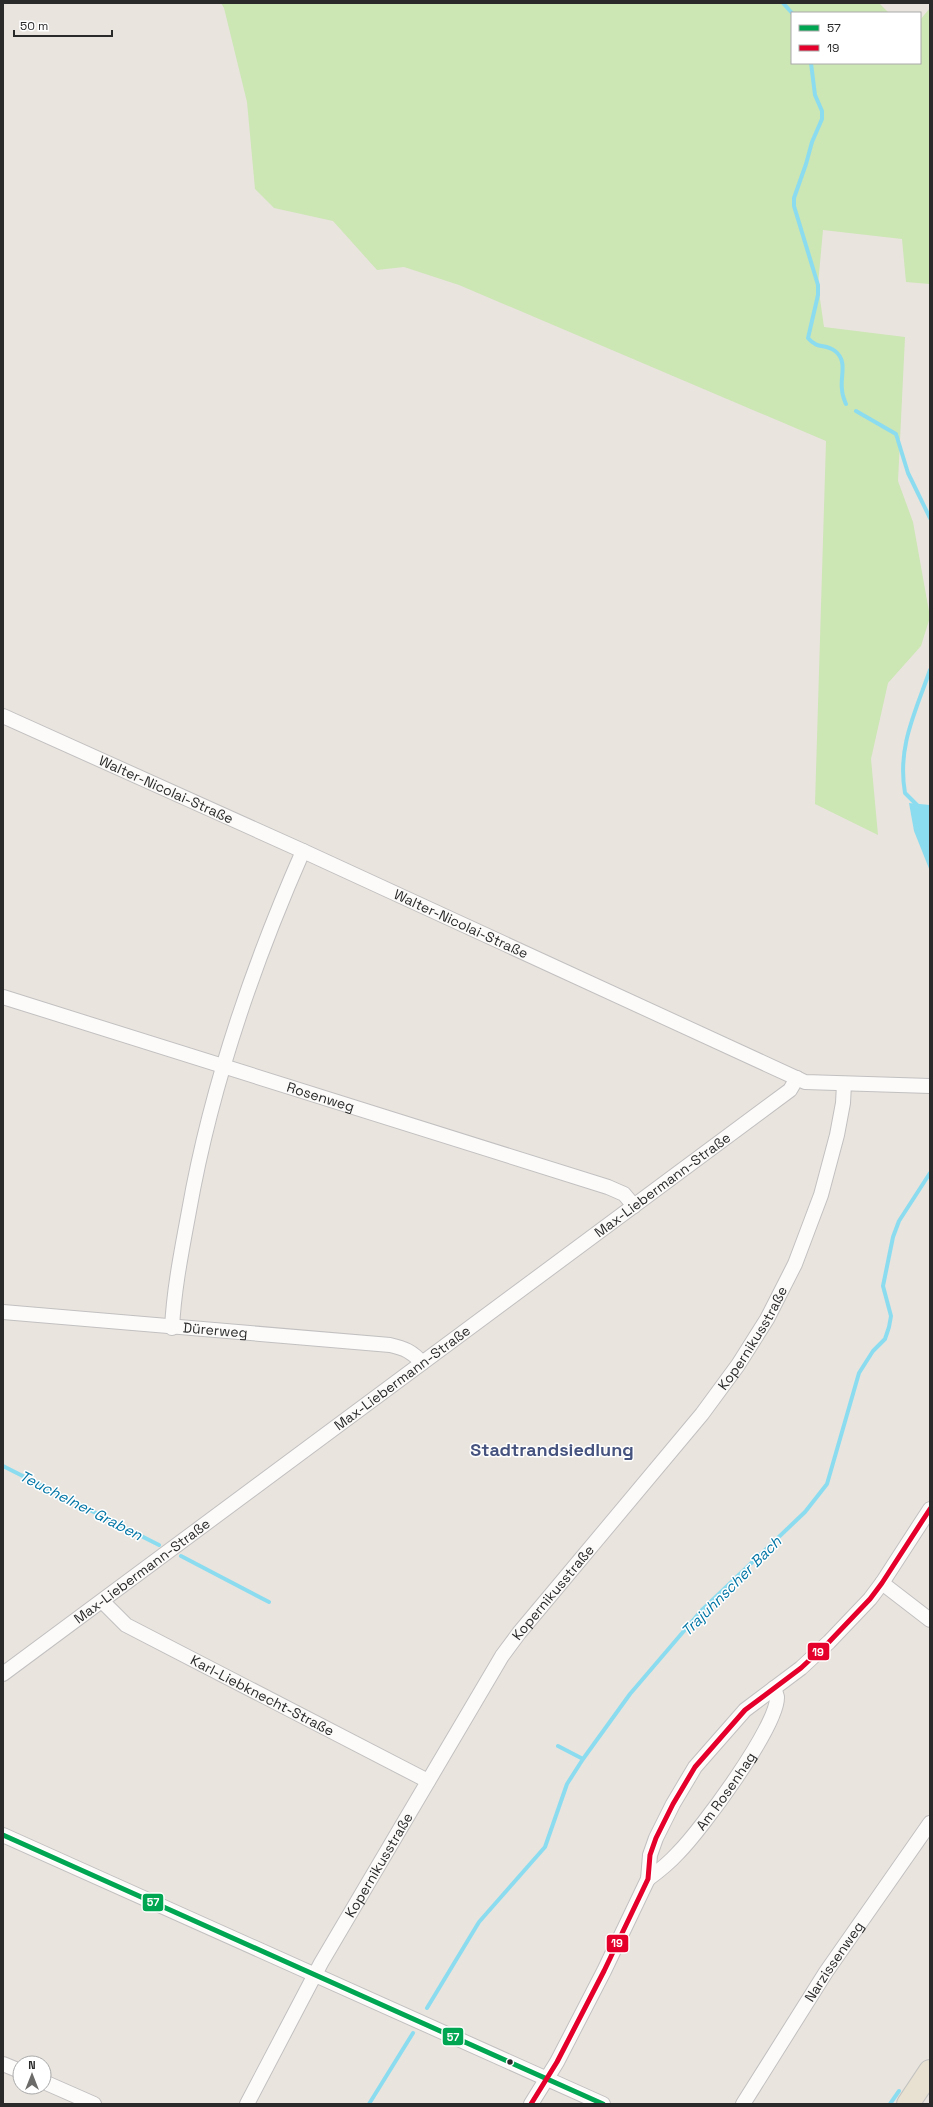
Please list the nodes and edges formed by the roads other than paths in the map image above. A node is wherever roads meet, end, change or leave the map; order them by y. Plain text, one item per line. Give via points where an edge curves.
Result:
1 (3, 716) edge
2 (303, 852) junction
3 (3, 997) edge
4 (223, 1065) junction
5 (797, 1078) junction
6 (844, 1084) junction
7 (930, 1086) edge
8 (634, 1206) junction
9 (3, 1312) edge
10 (172, 1328) junction
11 (422, 1363) junction
12 (930, 1509) edge
13 (882, 1583) junction
14 (102, 1602) junction
15 (930, 1620) edge
16 (3, 1674) edge
17 (774, 1688) junction
18 (428, 1781) junction
19 (930, 1823) edge
20 (3, 1835) edge
21 (648, 1879) junction
22 (315, 1974) junction
23 (930, 2072) edge
24 (547, 2078) junction
25 (52, 2086) edge
26 (94, 2104) edge
27 (247, 2104) edge
28 (531, 2104) edge
29 (603, 2104) edge
30 (743, 2104) edge
31 (908, 2104) edge

1 - 2 street, Walter-Nicolai-Straße
2 - 4 street via 250,982
2 - 5 street, Walter-Nicolai-Straße
3 - 4 street, Rosenweg
4 - 8 street, Rosenweg via 608,1187 624,1194
4 - 10 street via 198,1160 177,1278
5 - 6 street, Walter-Nicolai-Straße via 814,1084
5 - 8 street, Max-Liebermann-Straße via 790,1090
6 - 7 street, Walter-Nicolai-Straße
6 - 18 street, Kopernikusstraße via 835,1142 821,1195 795,1264 767,1319 715,1398 514,1639 485,1682
8 - 11 street, Max-Liebermann-Straße
9 - 10 street, Dürerweg
10 - 11 street, Dürerweg via 390,1345 404,1348
11 - 14 street, Max-Liebermann-Straße
12 - 13 street, Am Rosenhag
13 - 15 street
13 - 17 street, Am Rosenhag via 829,1642
14 - 16 street, Max-Liebermann-Straße
14 - 18 street, Karl-Liebknecht-Straße via 126,1625
17 - 21 street, Am Rosenhag via 777,1697 774,1706 755,1747 738,1774 691,1839
17 - 21 street, Am Rosenhag via 744,1710 695,1767 656,1838 650,1855
18 - 22 street, Kopernikusstraße
19 - 30 street, Narzissenweg via 830,1965
20 - 22 street
21 - 24 street, Am Rosenhag via 604,1971
22 - 24 street
22 - 27 street, Kopernikusstraße
23 - 31 main road
24 - 28 street, Am Rosenhag
24 - 29 street
25 - 26 street

